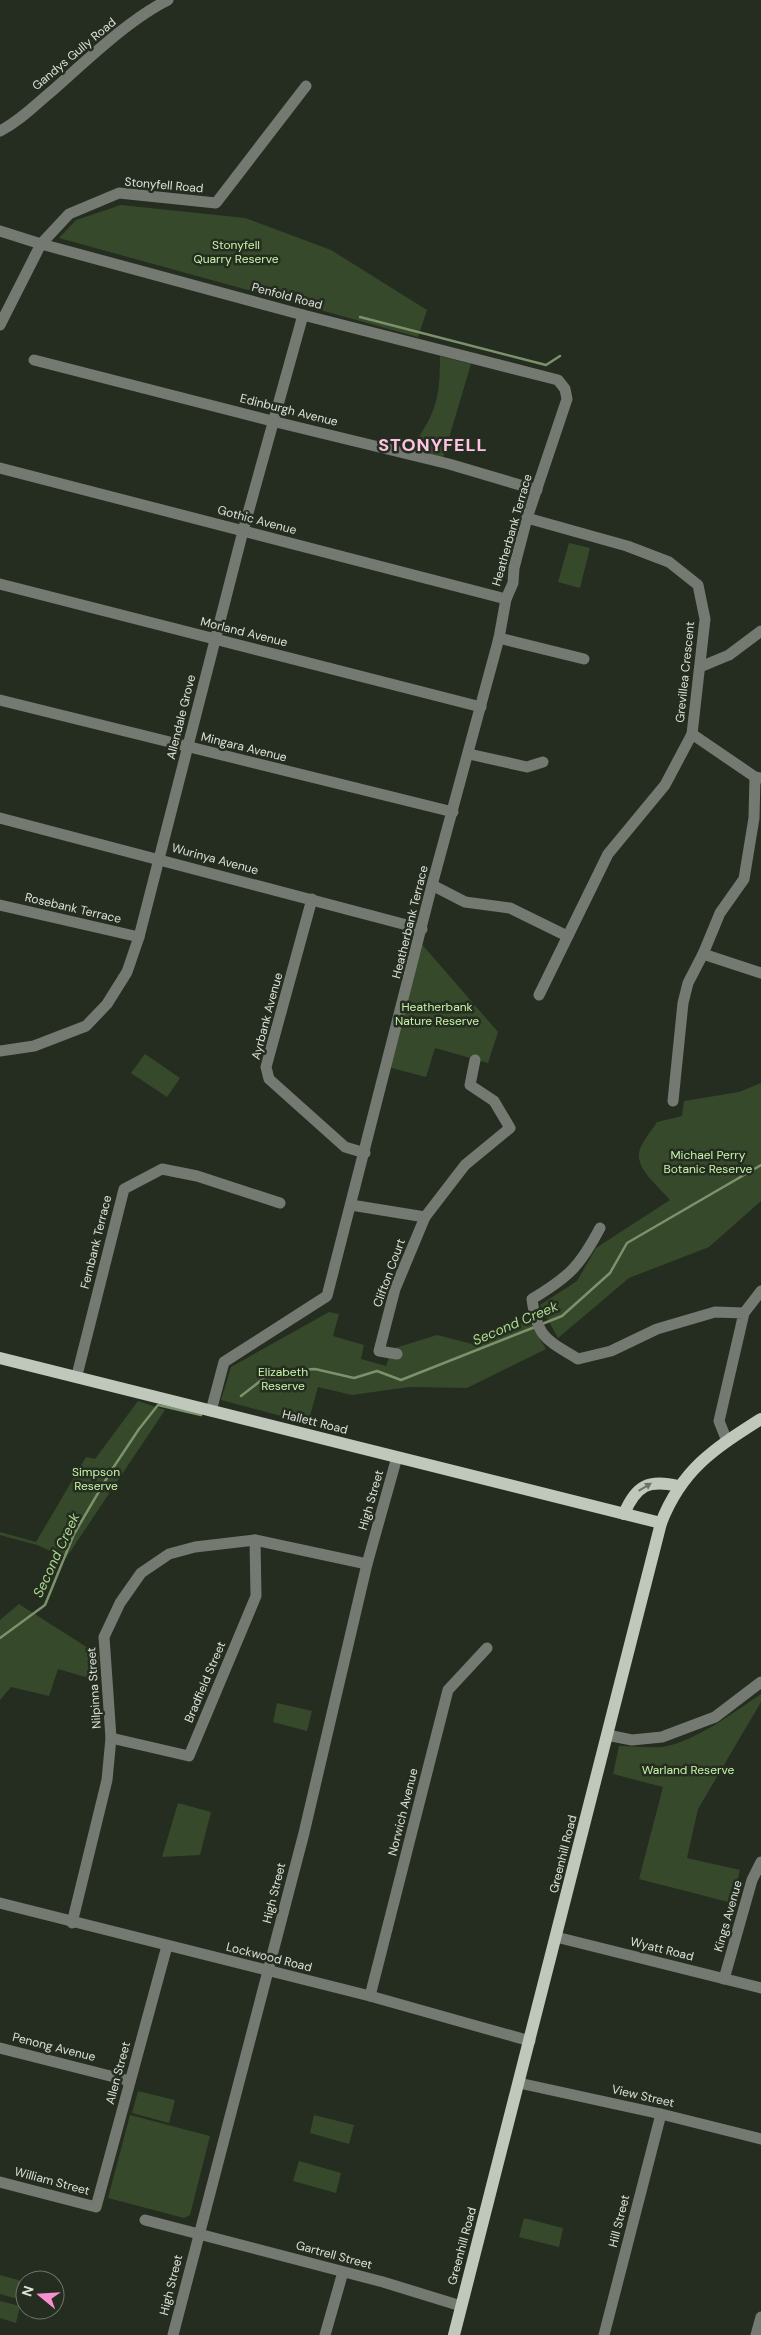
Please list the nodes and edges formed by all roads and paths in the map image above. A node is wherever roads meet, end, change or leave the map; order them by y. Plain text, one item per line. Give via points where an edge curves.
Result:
1 (168, 0) edge
2 (306, 86) dead end
3 (0, 130) edge
4 (0, 231) edge
5 (41, 244) junction
6 (303, 315) junction
7 (0, 326) edge
8 (34, 360) dead end
9 (565, 389) joint
10 (272, 421) junction
11 (0, 468) edge
12 (537, 490) junction
13 (527, 518) junction
14 (243, 531) junction
15 (0, 584) edge
16 (506, 599) junction
17 (761, 631) edge
18 (499, 638) junction
19 (215, 639) junction
20 (584, 659) dead end
21 (700, 667) junction
22 (0, 700) edge
23 (481, 707) junction
24 (692, 734) junction
25 (188, 748) junction
26 (469, 754) junction
27 (543, 762) dead end
28 (758, 778) edge
29 (452, 812) junction
30 (0, 818) edge
31 (159, 859) junction
32 (432, 885) junction
33 (312, 899) junction
34 (0, 905) edge
35 (422, 929) junction
36 (567, 936) junction
37 (139, 938) junction
38 (703, 954) junction
39 (761, 973) edge
40 (539, 995) dead end
41 (0, 1050) edge
42 (475, 1060) dead end
43 (673, 1100) dead end
44 (365, 1152) junction
45 (280, 1203) dead end
46 (351, 1205) junction
47 (425, 1217) junction
48 (600, 1228) dead end
49 (761, 1291) edge
50 (744, 1313) junction
51 (396, 1354) dead end
52 (0, 1358) edge
53 (77, 1376) junction
54 (211, 1411) junction
55 (761, 1419) edge
56 (727, 1440) junction
57 (397, 1457) junction
58 (678, 1486) junction
59 (624, 1514) junction
60 (661, 1523) junction
61 (255, 1540) junction
62 (367, 1564) junction
63 (487, 1648) dead end
64 (761, 1682) edge
65 (607, 1735) junction
66 (111, 1738) junction
67 (761, 1862) edge
68 (0, 1903) edge
69 (72, 1923) junction
70 (556, 1936) junction
71 (167, 1946) junction
72 (268, 1971) junction
73 (724, 1979) junction
74 (761, 1988) edge
75 (370, 1996) junction
76 (530, 2042) junction
77 (0, 2048) edge
78 (130, 2081) junction
79 (519, 2083) junction
80 (661, 2114) junction
81 (761, 2139) edge
82 (0, 2182) edge
83 (96, 2207) joint
84 (145, 2220) dead end
85 (199, 2233) junction
86 (342, 2272) junction
87 (461, 2306) junction
88 (761, 2317) edge
89 (173, 2335) edge
90 (325, 2335) edge
91 (454, 2335) edge
92 (604, 2335) edge
93 (756, 2335) edge

1 - 3 street, Gandys Gully Road via 151,8 14,124
2 - 5 street, Stonyfell Road via 216,204 119,193 69,214
4 - 5 street, Penfold Road
5 - 6 street, Penfold Road
5 - 7 street, Stonyfell Road
6 - 9 street, Penfold Road via 558,380
6 - 10 street, Allendale Grove
8 - 10 street, Edinburgh Avenue
9 - 12 street, Heatherbank Terrace via 567,399
10 - 12 street, Edinburgh Avenue via 449,464
10 - 14 street, Allendale Grove
11 - 14 street, Gothic Avenue
12 - 13 street, Heatherbank Terrace
13 - 16 street, Heatherbank Terrace via 513,584
13 - 21 street, Grevillea Crescent via 627,546 669,562 698,585 705,619
14 - 16 street, Gothic Avenue
14 - 19 street, Allendale Grove
15 - 19 street, Morland Avenue
16 - 18 street, Heatherbank Terrace
17 - 21 street via 729,655
18 - 20 street
18 - 23 street, Heatherbank Terrace
19 - 23 street, Morland Avenue
19 - 25 street, Allendale Grove
21 - 24 street, Grevillea Crescent
22 - 25 street, Mingara Avenue
23 - 26 street, Heatherbank Terrace
24 - 28 street
24 - 36 street, Grevillea Crescent via 665,785 608,854
25 - 29 street, Mingara Avenue
25 - 31 street, Allendale Grove
26 - 27 street via 527,767
26 - 29 street, Heatherbank Terrace
28 - 38 street via 744,879 720,913
29 - 32 street, Heatherbank Terrace
30 - 31 street, Wurinya Avenue
31 - 33 street, Wurinya Avenue
31 - 37 street, Allendale Grove
32 - 35 street, Heatherbank Terrace
32 - 36 street via 465,902 510,908
33 - 35 street, Wurinya Avenue
33 - 44 street, Ayrbank Avenue via 266,1067 269,1079 345,1146
34 - 37 street, Rosebank Terrace
35 - 44 street, Heatherbank Terrace
36 - 40 street, Grevillea Crescent
37 - 41 street, Allendale Grove via 127,972 107,1004 86,1026 34,1046
38 - 39 street
38 - 43 street via 688,982 682,1003
42 - 47 street, Clifton Court via 470,1085 494,1101 510,1128 465,1165
44 - 46 street, Heatherbank Terrace
45 - 53 street, Fernbank Terrace via 197,1176 162,1169 124,1189
46 - 47 street
46 - 54 street, Heatherbank Terrace via 327,1296 224,1362
47 - 51 street, Clifton Court via 395,1289 378,1350
48 - 50 street via 585,1256 561,1282 532,1300 535,1320 547,1340 578,1359 612,1351 658,1329 715,1312
49 - 50 street
50 - 56 street via 720,1421
52 - 53 main road, Hallett Road
53 - 54 main road, Hallett Road
54 - 57 main road, Hallett Road
55 - 56 main road, Greenhill Road
56 - 58 main road, Greenhill Road via 699,1462
57 - 59 main road, Hallett Road
57 - 62 street, High Street
59 -> 58 main road via 628,1502 645,1485 655,1482
58 - 60 main road, Greenhill Road
59 - 60 main road, Hallett Road
60 - 65 main road, Greenhill Road
61 - 62 street, Nilpinna Street
61 - 66 street, Nilpinna Street via 195,1547 169,1554 141,1573 120,1603 104,1637
61 - 66 street, Bradfield Street via 256,1596 189,1756
62 - 72 street, High Street
63 - 75 street, Norwich Avenue via 448,1690
64 - 65 street via 715,1717 662,1737 632,1740
65 - 70 main road, Greenhill Road
66 - 69 street, Nilpinna Street via 107,1780
67 - 73 street, Kings Avenue via 752,1880
68 - 69 street, Lockwood Road
69 - 71 street, Lockwood Road
70 - 73 street, Wyatt Road
70 - 76 main road, Greenhill Road
71 - 72 street, Lockwood Road
71 - 78 street, Allen Street
72 - 75 street, Lockwood Road
72 - 85 street, High Street
73 - 74 street, Wyatt Road
75 - 76 street, Lockwood Road
76 - 79 main road, Greenhill Road
77 - 78 street, Penong Avenue
78 - 83 street, Allen Street
79 - 80 street, View Street
79 - 87 main road, Greenhill Road
80 - 81 street, View Street
80 - 92 street, Hill Street
82 - 83 street, William Street
84 - 85 street, Gartrell Street
85 - 86 street, Gartrell Street
85 - 89 street, High Street
86 - 87 street, Gartrell Street
86 - 90 street
87 - 91 main road, Greenhill Road
88 - 93 street

